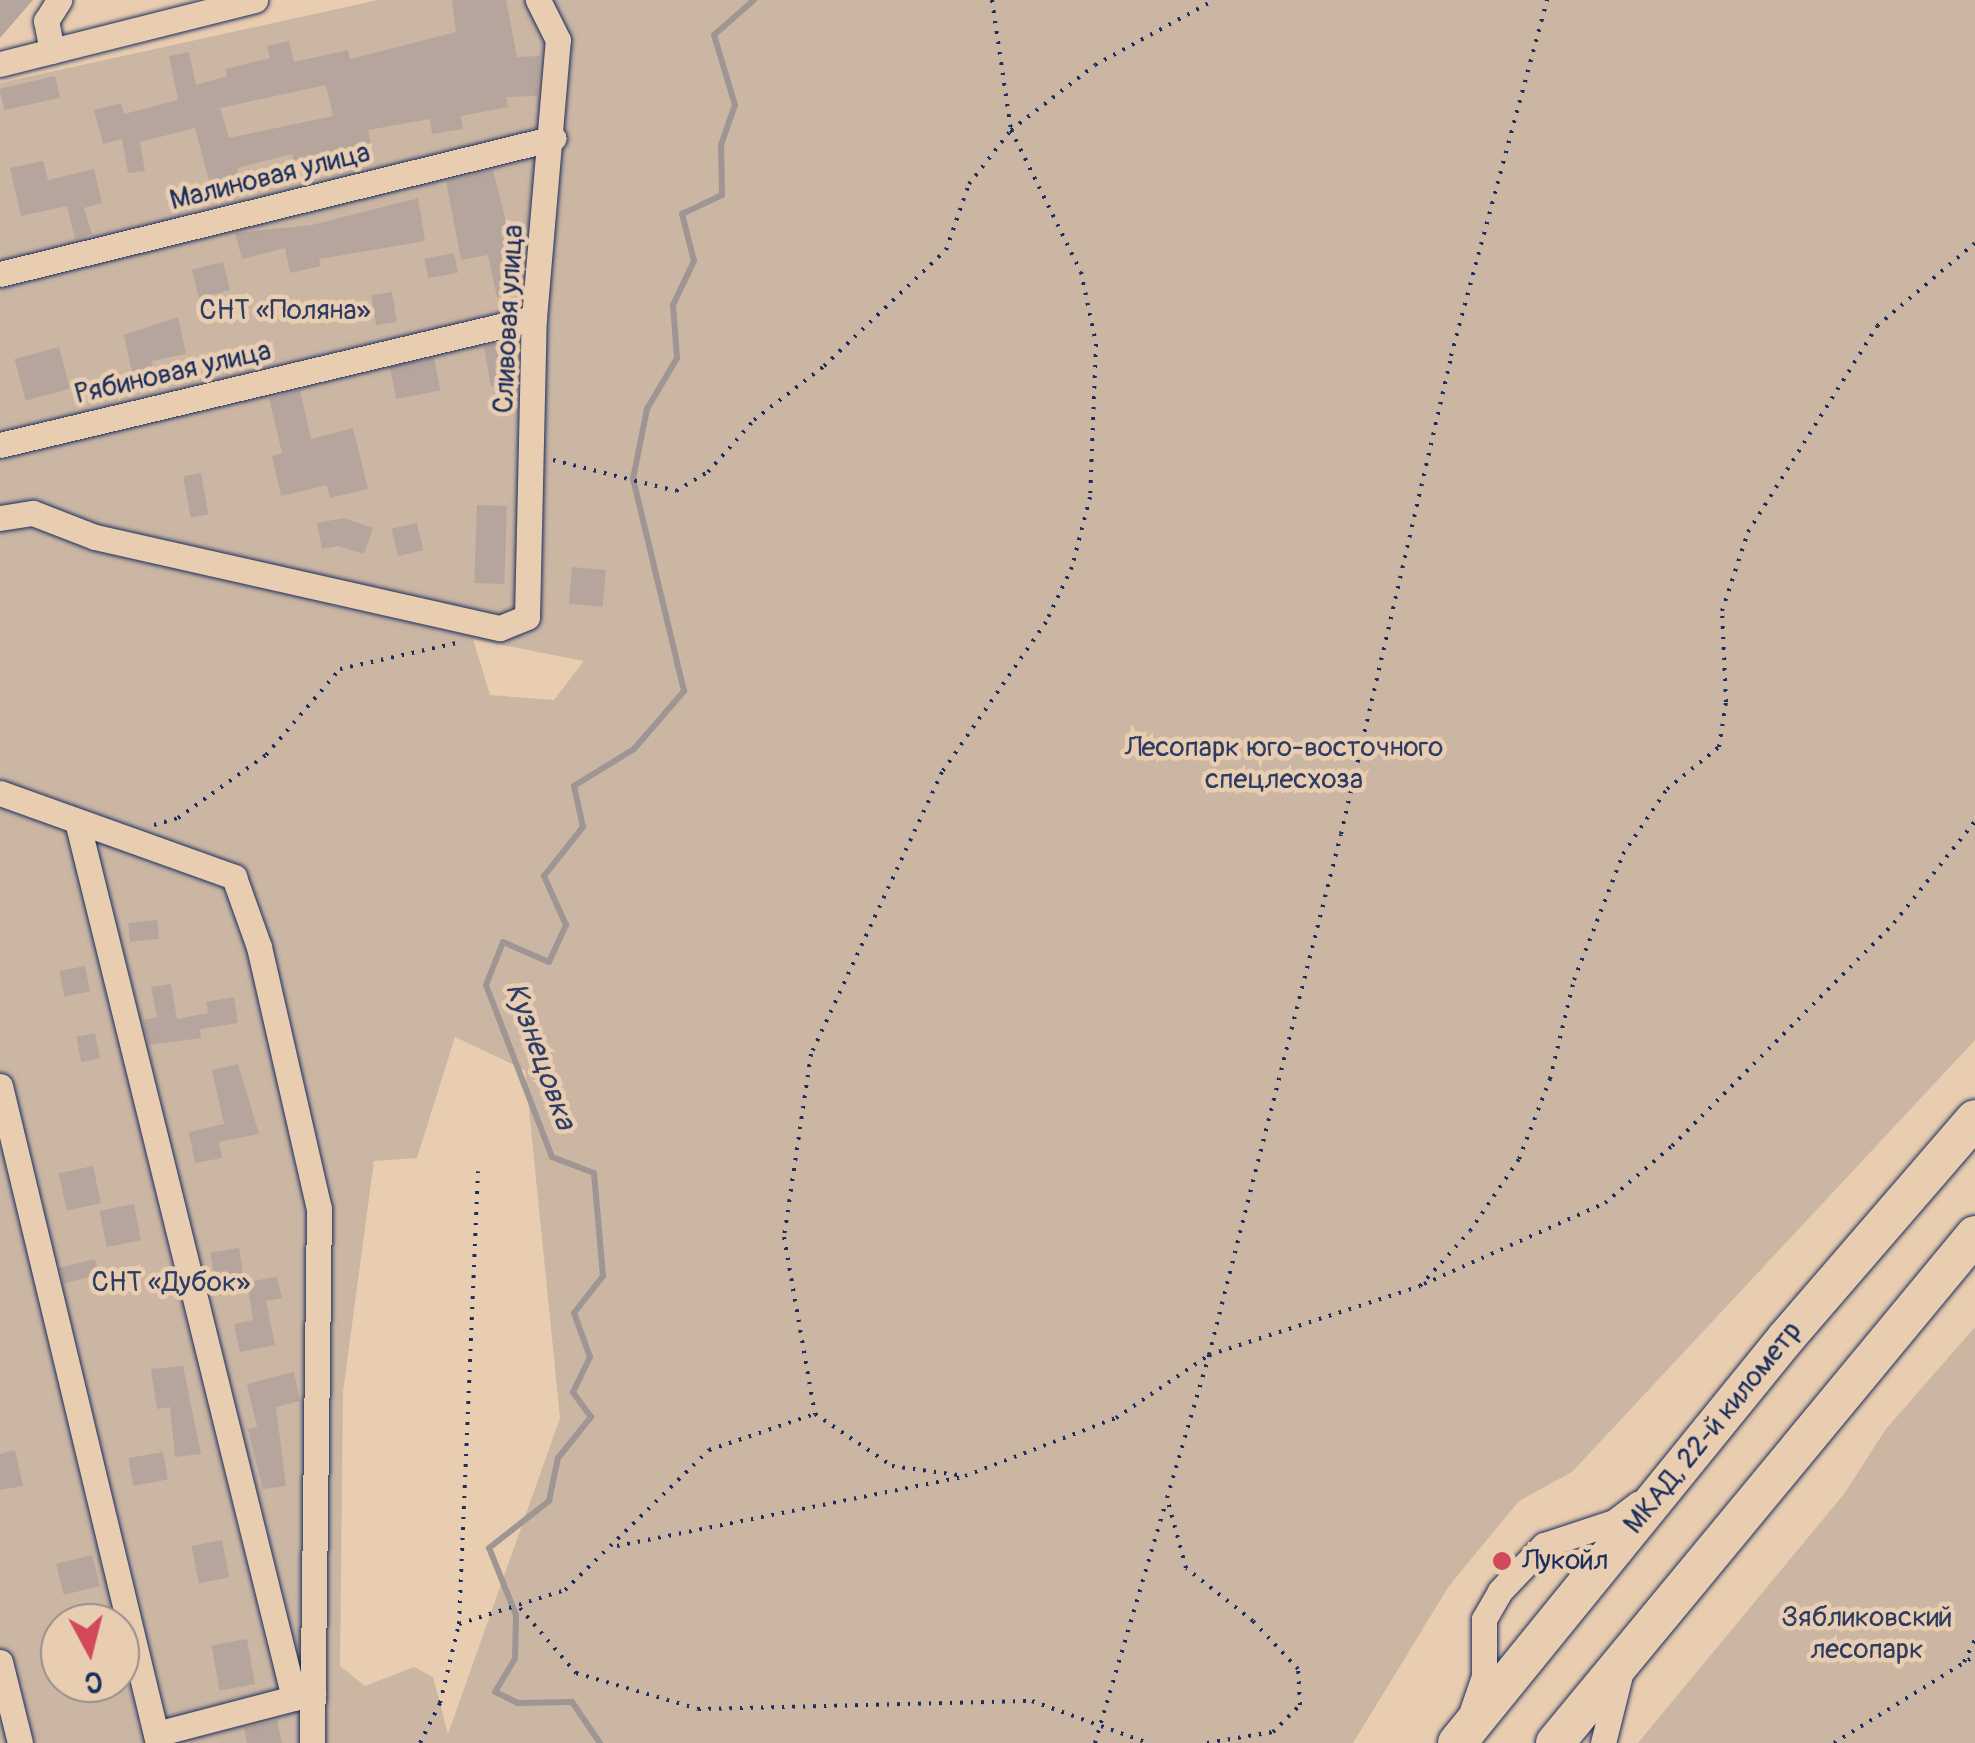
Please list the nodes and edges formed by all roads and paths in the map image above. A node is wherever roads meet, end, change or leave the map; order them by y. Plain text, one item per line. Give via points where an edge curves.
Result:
1 (58, 0) edge
2 (256, 0) edge
3 (538, 0) edge
4 (992, 0) edge
5 (1214, 0) edge
6 (1547, 0) edge
7 (165, 11) edge
8 (52, 51) junction
9 (0, 64) edge
10 (1012, 130) junction
11 (554, 138) junction
12 (1975, 244) edge
13 (0, 274) edge
14 (534, 318) junction
15 (0, 445) edge
16 (533, 461) junction
17 (0, 518) edge
18 (500, 628) junction
19 (0, 793) edge
20 (78, 821) junction
21 (1975, 821) edge
22 (148, 826) dead end
23 (0, 1086) edge
24 (1975, 1119) edge
25 (478, 1172) dead end
26 (1975, 1235) edge
27 (1420, 1286) junction
28 (1209, 1356) junction
29 (815, 1414) junction
30 (1674, 1475) junction
31 (965, 1476) junction
32 (1167, 1498) junction
33 (617, 1546) junction
34 (520, 1608) junction
35 (459, 1624) junction
36 (1975, 1639) edge
37 (1627, 1653) junction
38 (1975, 1656) edge
39 (0, 1662) edge
40 (1964, 1662) junction
41 (303, 1696) junction
42 (1098, 1725) junction
43 (157, 1739) edge
44 (1461, 1739) edge
45 (20, 1743) edge
46 (312, 1743) edge
47 (420, 1743) edge
48 (1095, 1743) edge
49 (1148, 1743) edge
50 (1207, 1743) edge
51 (1555, 1743) edge
52 (1603, 1743) edge
53 (1834, 1743) edge

1 - 8 lane via 46,21
2 - 7 lane
3 - 11 lane, Сливовая улица via 558,40
4 - 10 path
5 - 10 path via 1095,65
6 - 28 path via 1451,356 1341,834
7 - 8 lane
8 - 9 lane
10 - 16 path via 969,184 946,250 824,366 754,420 708,472 676,491 568,459
10 - 29 path via 1085,290 1096,344 1090,498 1072,567 1046,622 942,772 811,1054 784,1236
11 - 13 lane, Малиновая улица
11 - 14 lane, Сливовая улица
12 - 27 path via 1877,326 1748,532 1722,610 1726,702 1720,747 1668,789 1623,854 1574,980 1550,1079 1519,1160 1470,1232
14 - 15 lane, Рябиновая улица
14 - 16 lane, Сливовая улица
16 - 18 lane, Сливовая улица via 527,617
17 - 18 lane via 33,513 95,537
18 - 22 path via 429,653 340,669 266,754 178,818
19 - 20 lane
20 - 41 lane
20 - 41 lane via 234,877 259,946 319,1208
21 - 27 path via 1894,922 1672,1146 1605,1204
23 - 43 lane
24 - 30 highway, МКАД, 22-й километр
25 - 35 path
26 - 37 highway
27 - 28 path
28 - 31 path via 1116,1418
28 - 32 path
29 - 31 path via 892,1466
29 - 33 path via 709,1450
30 - 44 highway, МКАД, 22-й километр
30 - 44 lane via 1614,1522 1544,1545 1500,1591 1484,1619 1484,1677
31 - 33 path
32 - 42 path
32 - 50 path via 1186,1568 1253,1620 1298,1669 1300,1705 1272,1732
33 - 34 path via 565,1590
34 - 35 path
34 - 42 path via 576,1673 698,1709 1032,1702
35 - 47 path via 440,1703
36 - 40 path
37 - 51 highway
37 - 52 lane
38 - 40 path
39 - 45 lane
40 - 53 path
41 - 43 lane
41 - 46 lane
42 - 48 path
42 - 49 path

